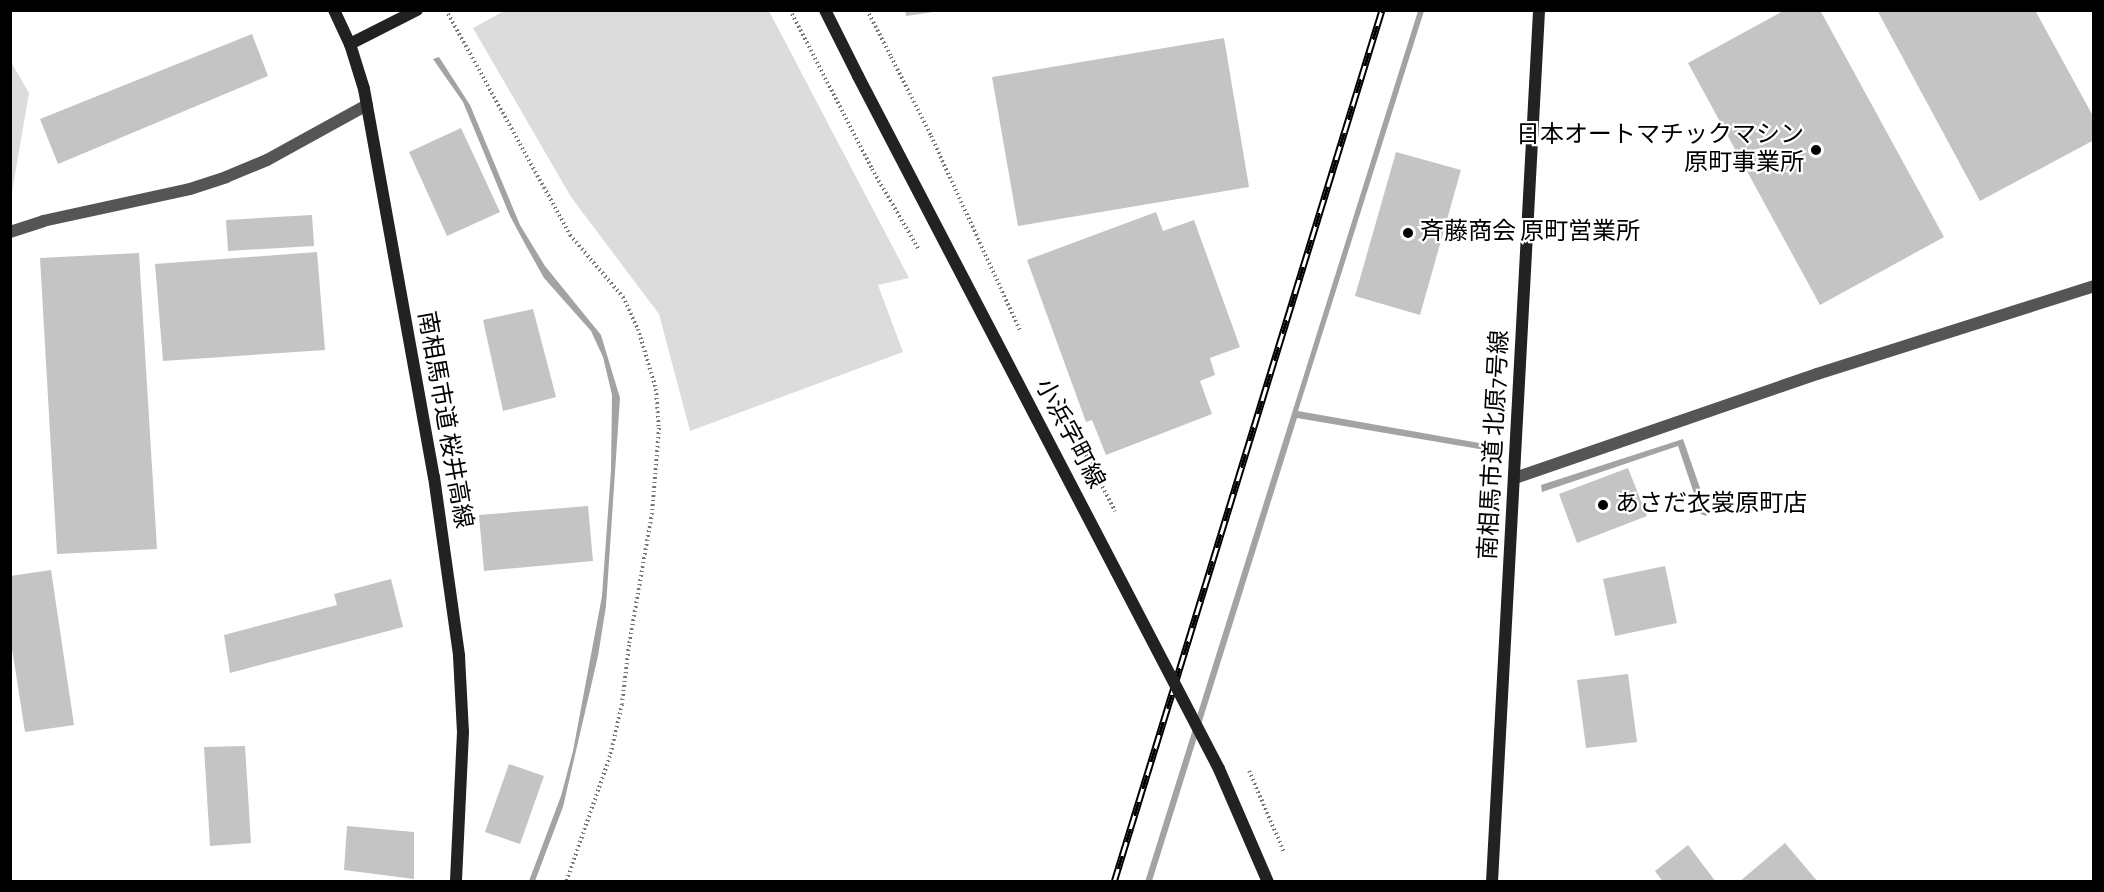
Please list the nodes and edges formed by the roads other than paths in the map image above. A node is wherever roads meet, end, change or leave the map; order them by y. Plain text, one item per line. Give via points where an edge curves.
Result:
1 (334, 10) edge
2 (417, 10) edge
3 (825, 10) edge
4 (1539, 10) edge
5 (350, 44) junction
6 (367, 105) junction
7 (10, 232) edge
8 (2094, 286) edge
9 (1515, 478) junction
10 (456, 882) edge
11 (1268, 882) edge
12 (1492, 882) edge

1 - 5 street, 南相馬市道 桜井高線
2 - 5 street
3 - 11 street, 小浜字町線, bridge via 1220,769
4 - 9 street, 南相馬市道 北原7号線
5 - 6 street, 南相馬市道 桜井高線
6 - 7 street via 276,156 226,177
6 - 10 street, 南相馬市道 桜井高線 via 434,477 459,656 463,732
8 - 9 street via 1817,374
9 - 12 street, 南相馬市道 北原7号線

